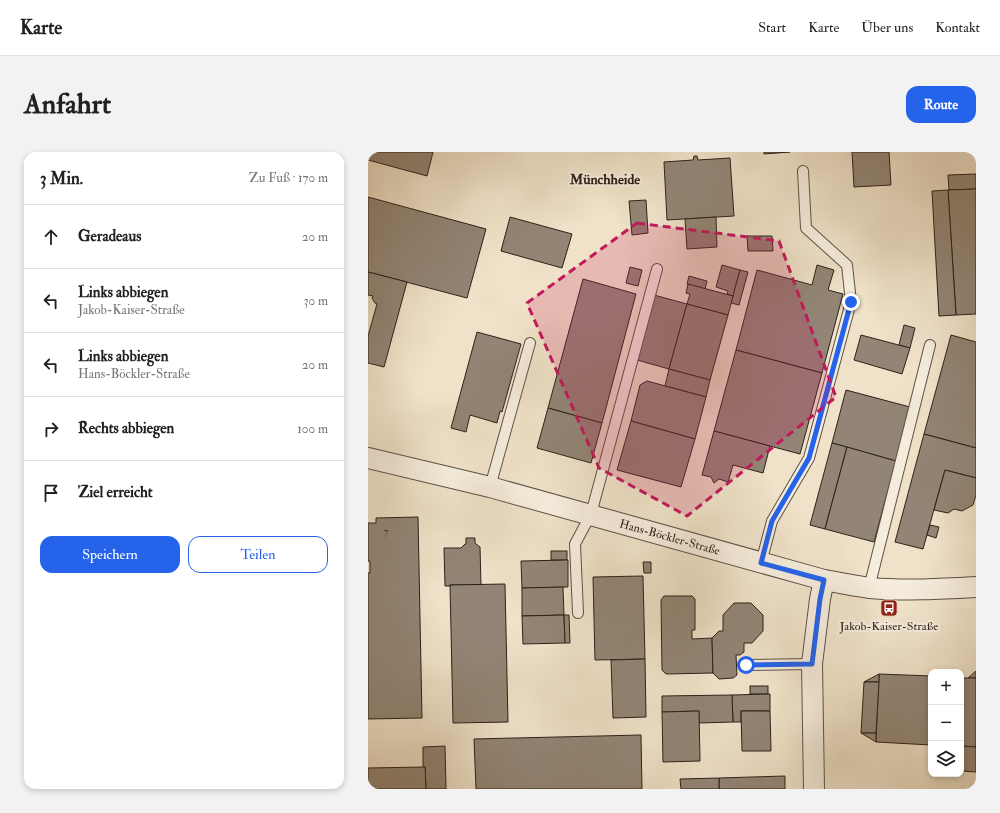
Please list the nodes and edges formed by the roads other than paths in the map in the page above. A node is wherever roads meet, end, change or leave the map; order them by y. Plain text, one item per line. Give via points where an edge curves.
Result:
1 (803, 171) dead end
2 (657, 269) dead end
3 (530, 343) dead end
4 (930, 345) dead end
5 (368, 458) edge
6 (490, 487) junction
7 (591, 514) junction
8 (761, 563) junction
9 (824, 580) junction
10 (976, 587) edge
11 (869, 588) junction
12 (578, 613) dead end
13 (812, 664) junction
14 (746, 665) dead end
15 (814, 789) edge

1 - 8 lane via 806,228 847,265 851,302 809,458 772,521
2 - 7 lane
3 - 6 lane
4 - 11 lane
5 - 6 street, Hans-Böckler-Straße
6 - 7 street, Hans-Böckler-Straße
7 - 8 street, Hans-Böckler-Straße
7 - 12 lane via 576,544
8 - 9 street, Hans-Böckler-Straße
9 - 11 street, Hans-Böckler-Straße
9 - 13 street
10 - 11 street, Hans-Böckler-Straße via 919,590
13 - 14 lane
13 - 15 street

